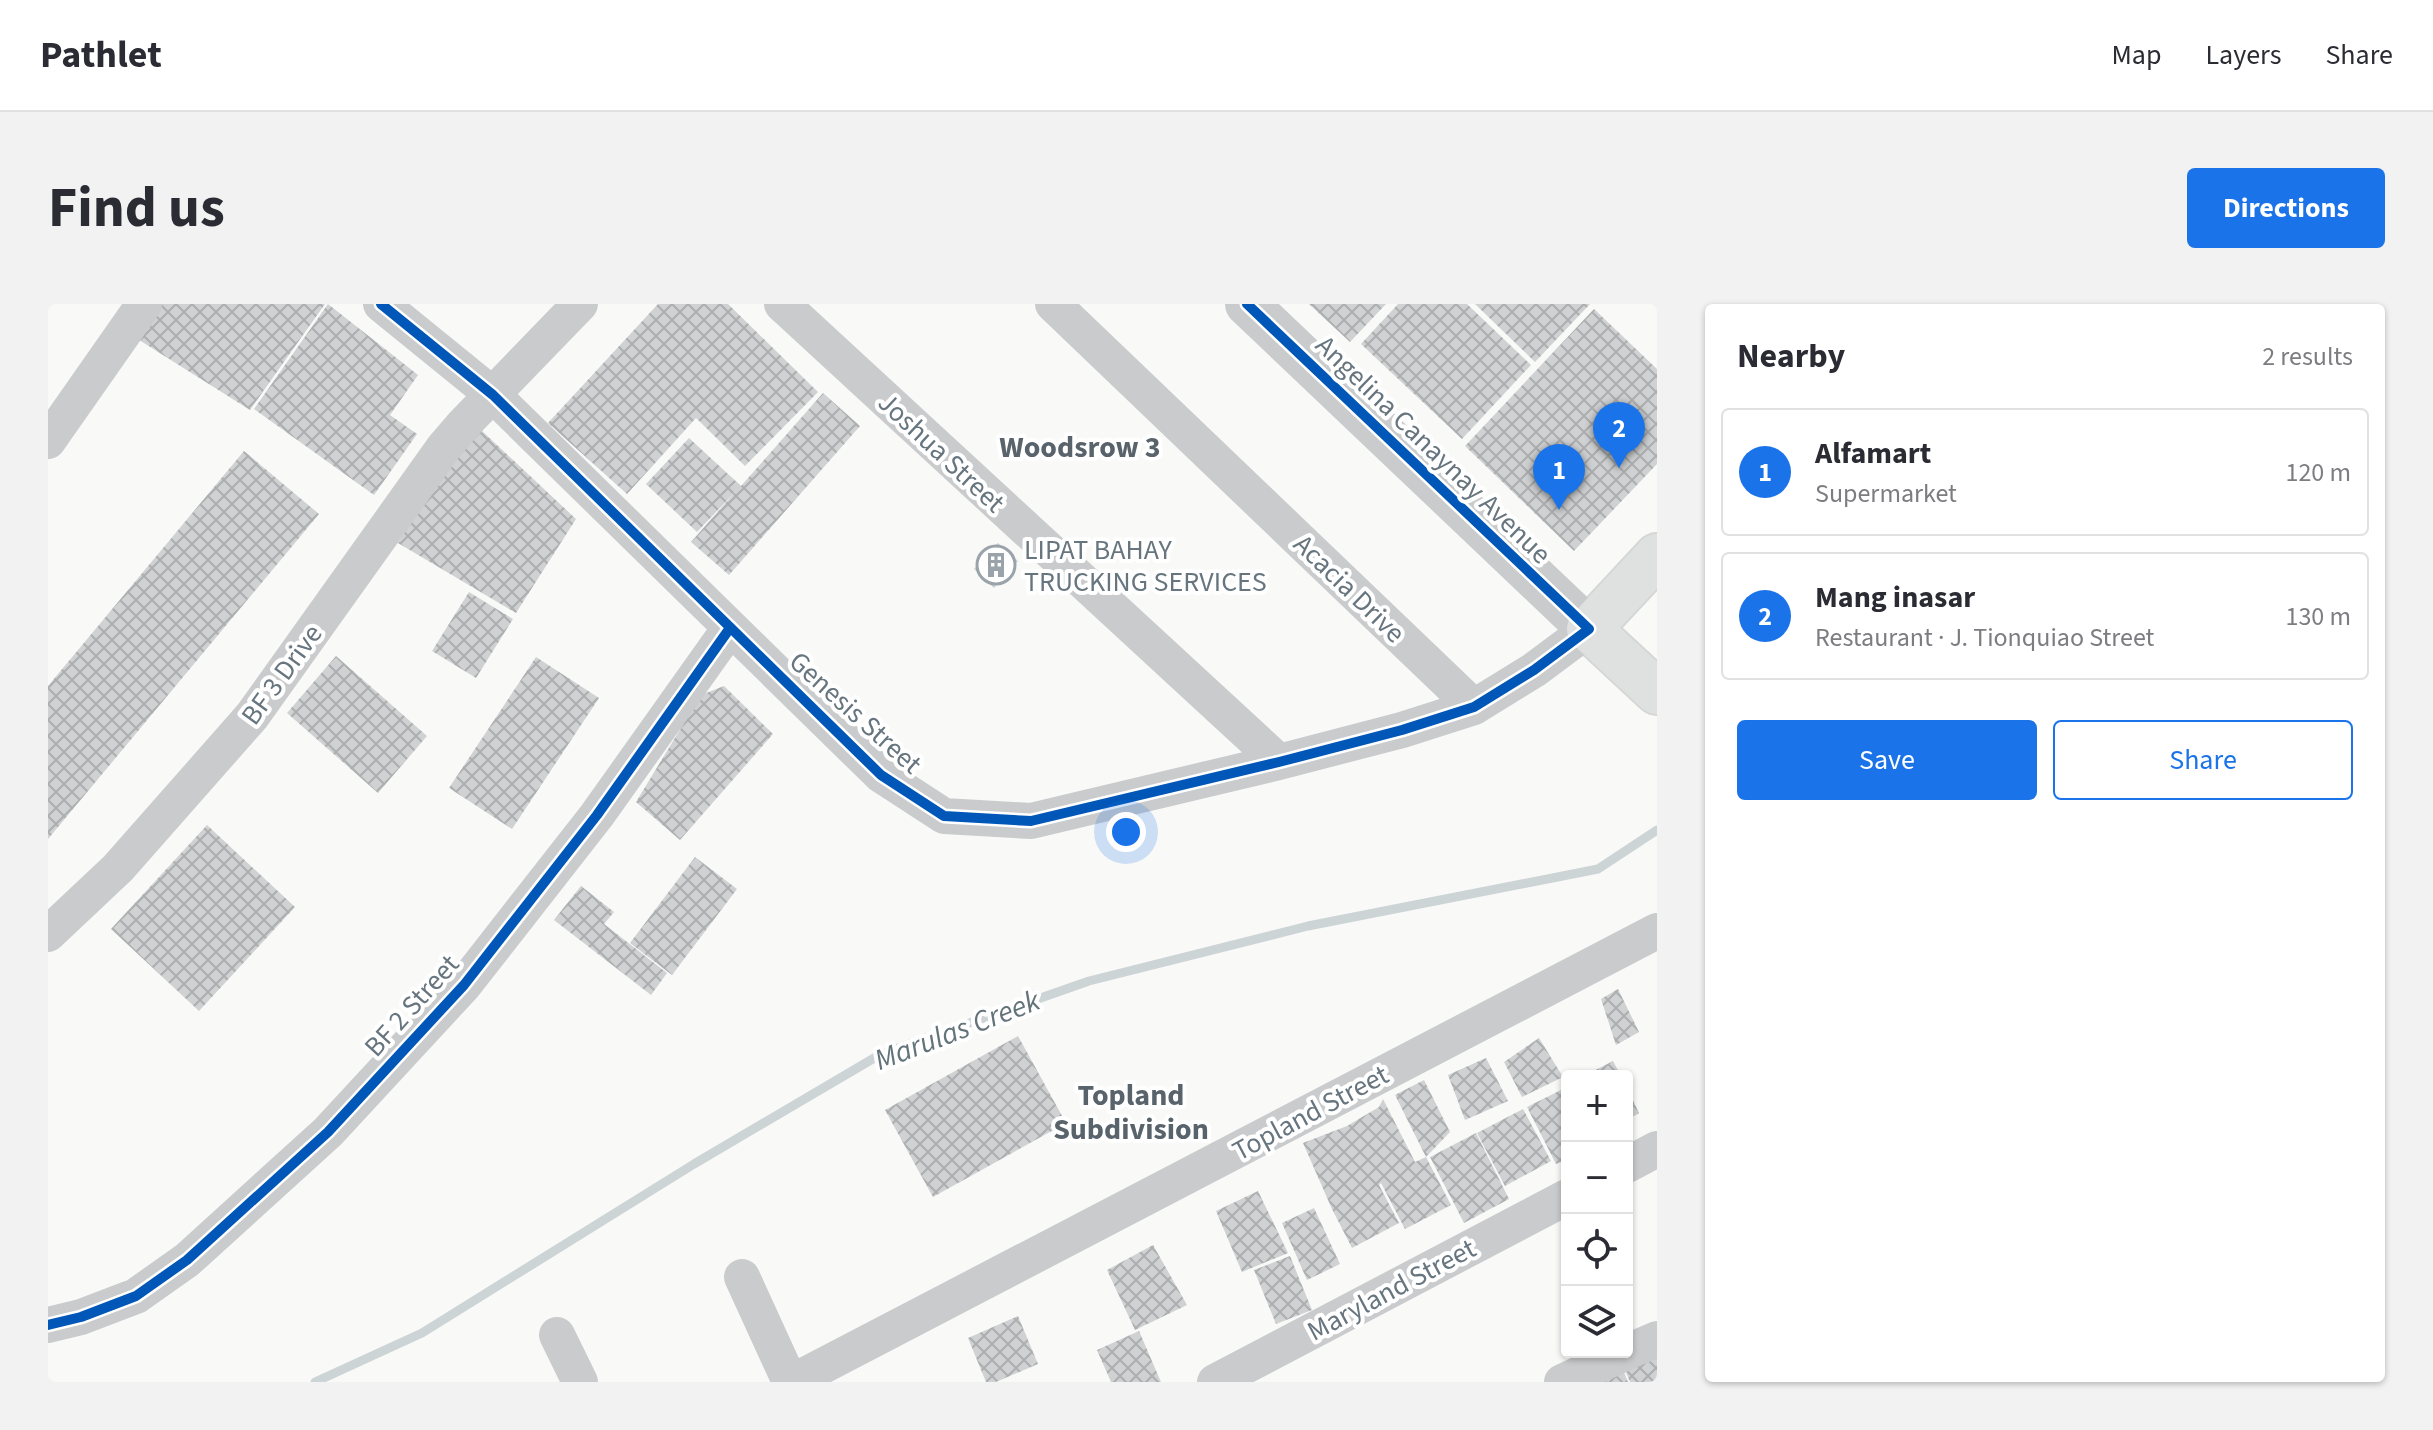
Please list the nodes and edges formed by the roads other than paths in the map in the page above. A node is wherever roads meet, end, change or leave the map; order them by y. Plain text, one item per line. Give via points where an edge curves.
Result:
1 (144, 304) edge
2 (381, 304) edge
3 (580, 304) edge
4 (782, 304) edge
5 (1053, 304) edge
6 (1247, 304) edge
7 (493, 395) junction
8 (48, 441) edge
9 (1657, 556) edge
10 (730, 628) junction
11 (1589, 629) junction
12 (1657, 692) edge
13 (1474, 707) junction
14 (1279, 762) junction
15 (1657, 931) edge
16 (48, 934) edge
17 (1657, 1149) edge
18 (1633, 1162) edge
19 (1561, 1200) edge
20 (742, 1277) dead end
21 (48, 1325) edge
22 (557, 1335) dead end
23 (1657, 1339) edge
24 (1633, 1349) edge
25 (1615, 1358) edge
26 (1577, 1378) edge
27 (580, 1382) edge
28 (791, 1382) edge
29 (1215, 1382) edge

1 - 8 street
2 - 7 street, Genesis Street
3 - 7 street, BF 3 Drive
4 - 14 street, Joshua Street
5 - 13 street, Acacia Drive
6 - 11 street, Angelina Canaynay Avenue
7 - 10 street, Genesis Street
7 - 16 street, BF 3 Drive via 444,447 252,716 118,868
9 - 11 main road
10 - 14 street, Genesis Street via 881,775 944,816 1031,821
10 - 21 street, BF 2 Street via 597,815 464,985 328,1132 187,1260 136,1296
11 - 12 main road, Angelina Canaynay Avenue
11 - 13 street, Genesis Street
13 - 14 street, Genesis Street
15 - 28 street, Topland Street
17 - 18 street
19 - 29 street, Maryland Street
20 - 28 street
22 - 27 street
23 - 24 street
25 - 26 street

